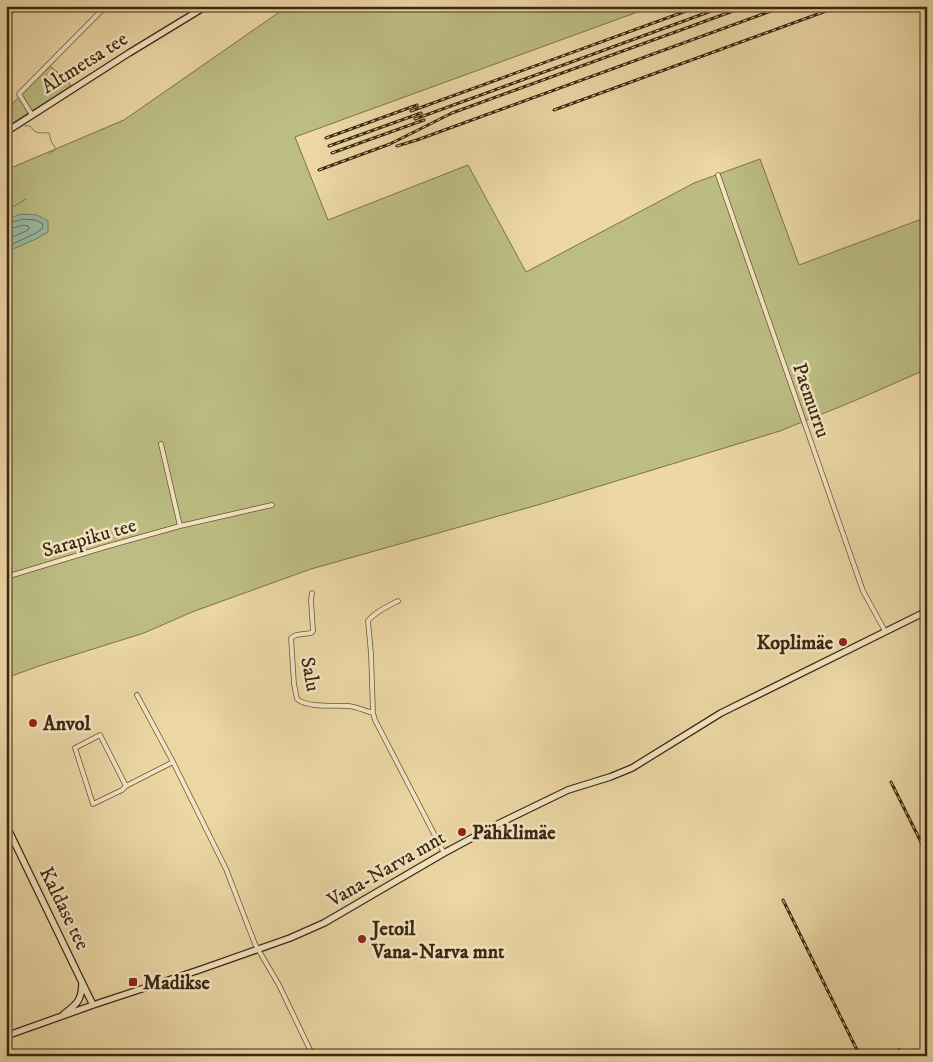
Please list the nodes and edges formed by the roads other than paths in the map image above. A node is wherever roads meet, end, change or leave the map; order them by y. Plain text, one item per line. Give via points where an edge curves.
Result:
1 (16, 6) edge
2 (106, 6) edge
3 (204, 7) edge
4 (6, 17) edge
5 (32, 115) junction
6 (7, 129) edge
7 (718, 175) dead end
8 (161, 444) dead end
9 (272, 505) dead end
10 (180, 526) junction
11 (6, 577) edge
12 (312, 593) dead end
13 (398, 601) dead end
14 (927, 610) edge
15 (885, 632) junction
16 (137, 695) dead end
17 (373, 713) junction
18 (173, 762) junction
19 (126, 786) junction
20 (6, 825) edge
21 (444, 853) junction
22 (258, 950) junction
23 (82, 981) junction
24 (93, 1005) junction
25 (61, 1017) junction
26 (6, 1036) edge
27 (313, 1056) edge

1 - 4 street
2 - 5 street via 19,94
3 - 5 main road, Altmetsa tee
5 - 6 main road, Altmetsa tee
7 - 15 street, Paemurru via 863,591
8 - 10 street
9 - 10 street, Sarapiku tee
10 - 11 street, Sarapiku tee
12 - 17 street, Salu via 313,631 291,638 295,696 304,703 351,706
13 - 17 street via 368,620
14 - 15 main road, Vana-Narva mnt
15 - 21 main road, Vana-Narva mnt via 721,713 632,768 559,793
16 - 18 street
17 - 21 street
18 - 19 street
18 - 22 street via 226,869
19 - 19 street via 100,735 75,748 93,804
20 - 23 main road, Kaldase tee
21 - 22 main road, Vana-Narva mnt via 324,923
22 - 24 main road, Vana-Narva mnt
22 - 27 street via 279,985
23 - 24 main road, Kaldase tee
23 - 25 main road via 79,1000
24 - 25 main road, Vana-Narva mnt
25 - 26 main road, Vana-Narva mnt

